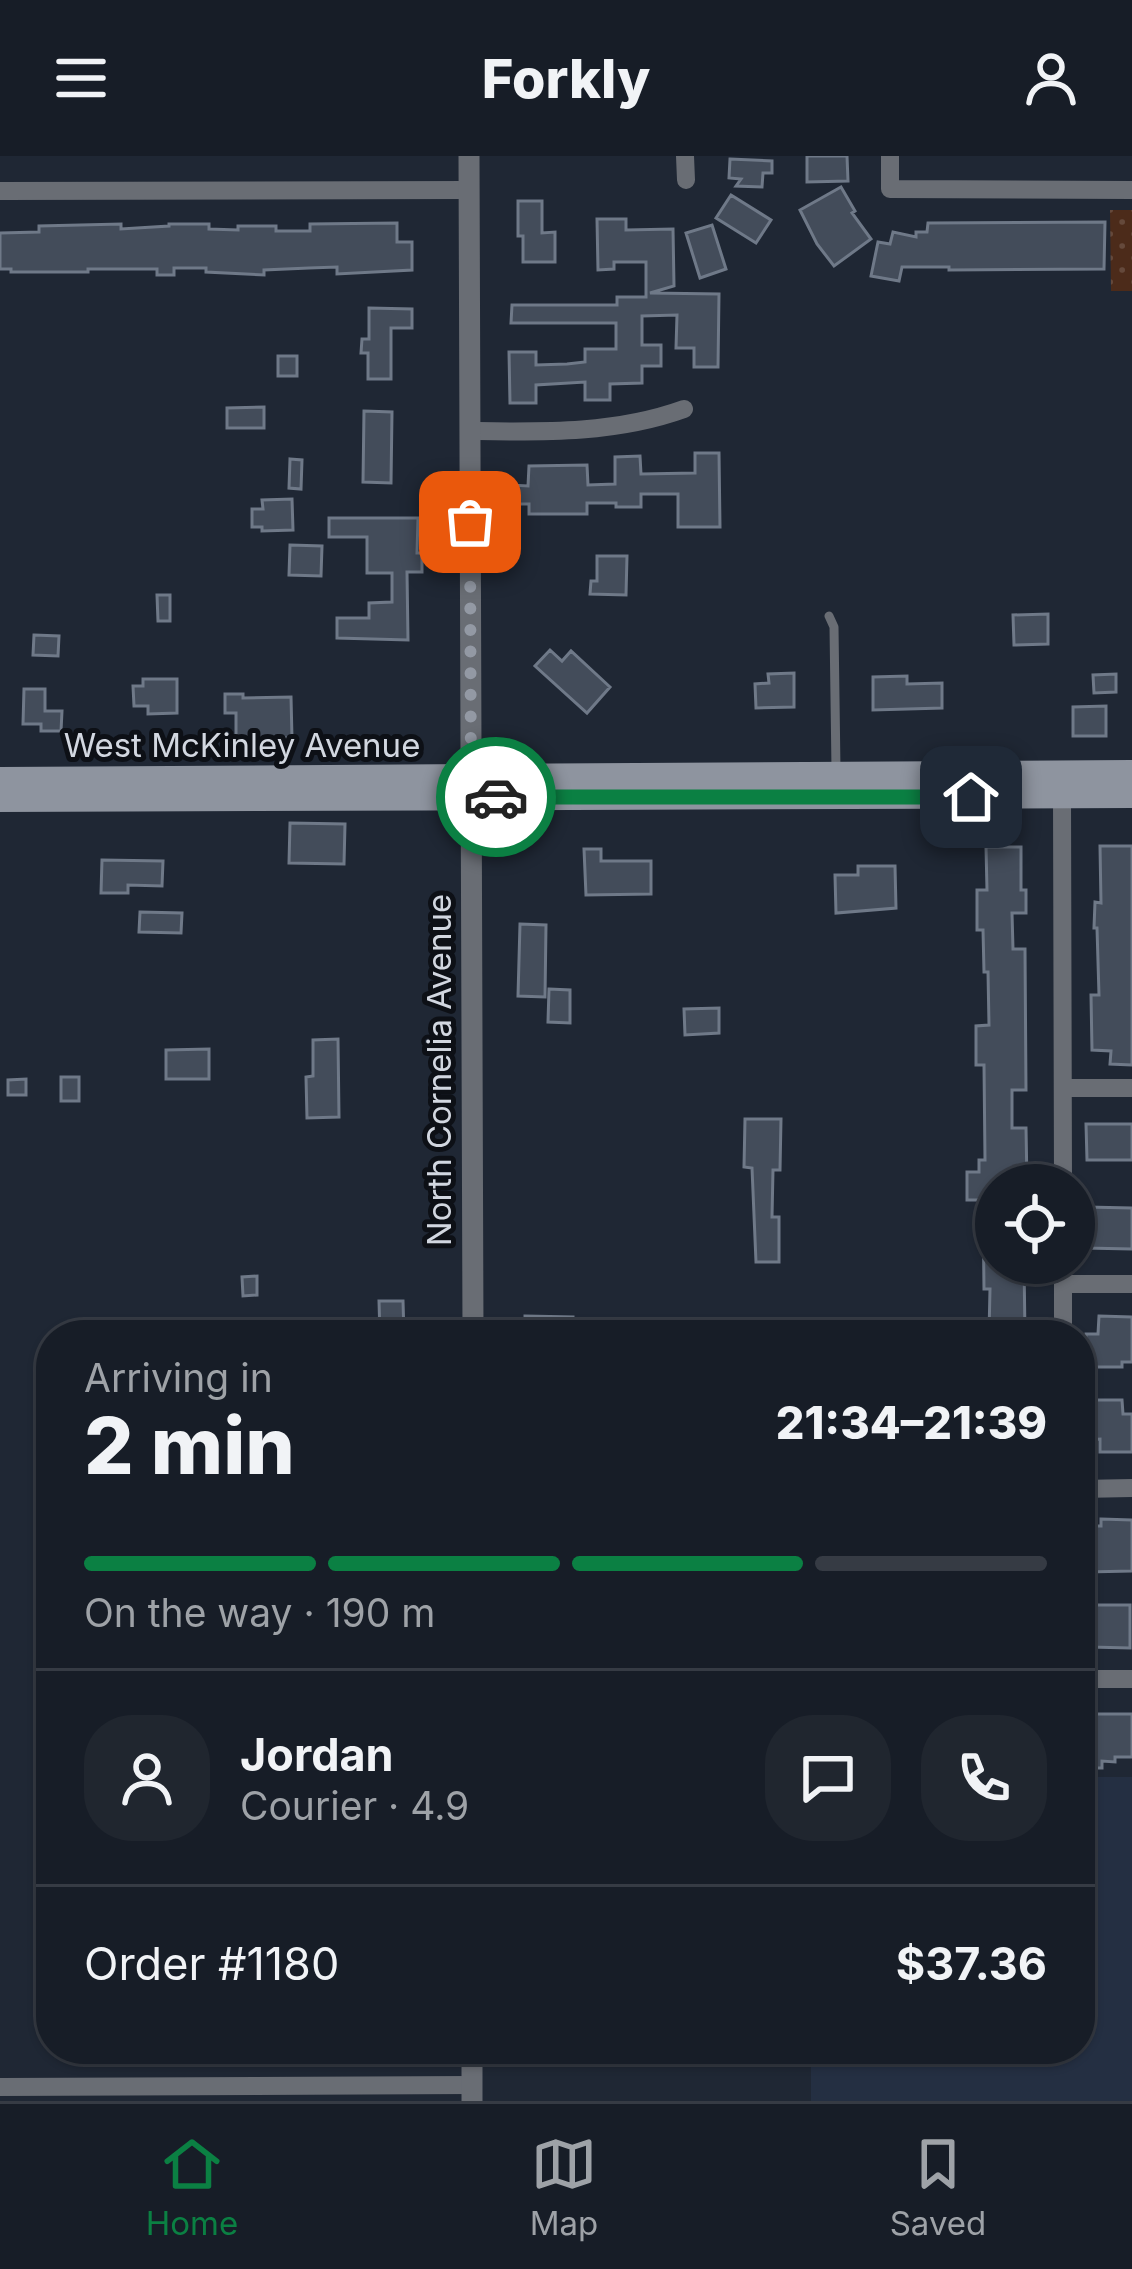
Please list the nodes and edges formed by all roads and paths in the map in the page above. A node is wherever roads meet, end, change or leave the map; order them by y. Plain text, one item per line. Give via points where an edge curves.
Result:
1 (469, 156) edge
2 (686, 156) edge
3 (890, 156) edge
4 (686, 180) dead end
5 (470, 190) junction
6 (1132, 190) edge
7 (0, 191) edge
8 (684, 410) dead end
9 (470, 431) junction
10 (829, 616) dead end
11 (1132, 772) edge
12 (836, 774) junction
13 (0, 778) edge
14 (471, 787) junction
15 (1132, 796) edge
16 (1062, 797) junction
17 (0, 800) edge
18 (1063, 1088) junction
19 (1132, 1088) edge
20 (1063, 1164) edge
21 (1063, 1284) edge
22 (1095, 1284) edge
23 (1132, 1284) edge
24 (472, 1320) edge
25 (1063, 1320) edge
26 (1132, 1488) edge
27 (1095, 1489) edge
28 (1095, 1679) edge
29 (1132, 1679) edge
30 (0, 2087) edge
31 (472, 2093) edge

1 - 5 street, North Cornelia Avenue
2 - 4 street
3 - 6 street via 890,189
5 - 7 street
5 - 9 street, North Cornelia Avenue
8 - 9 street via 582,430
9 - 14 street, North Cornelia Avenue
10 - 12 lane
11 - 12 main road, West McKinley Avenue
12 - 14 main road, West McKinley Avenue
13 - 14 main road, West McKinley Avenue
14 - 16 main road, West McKinley Avenue
14 - 17 main road, West McKinley Avenue
14 - 24 street, North Cornelia Avenue
15 - 16 main road, West McKinley Avenue
16 - 18 street
18 - 19 street
18 - 20 street
21 - 25 street
22 - 23 street
26 - 27 street
28 - 29 street
30 - 31 street

